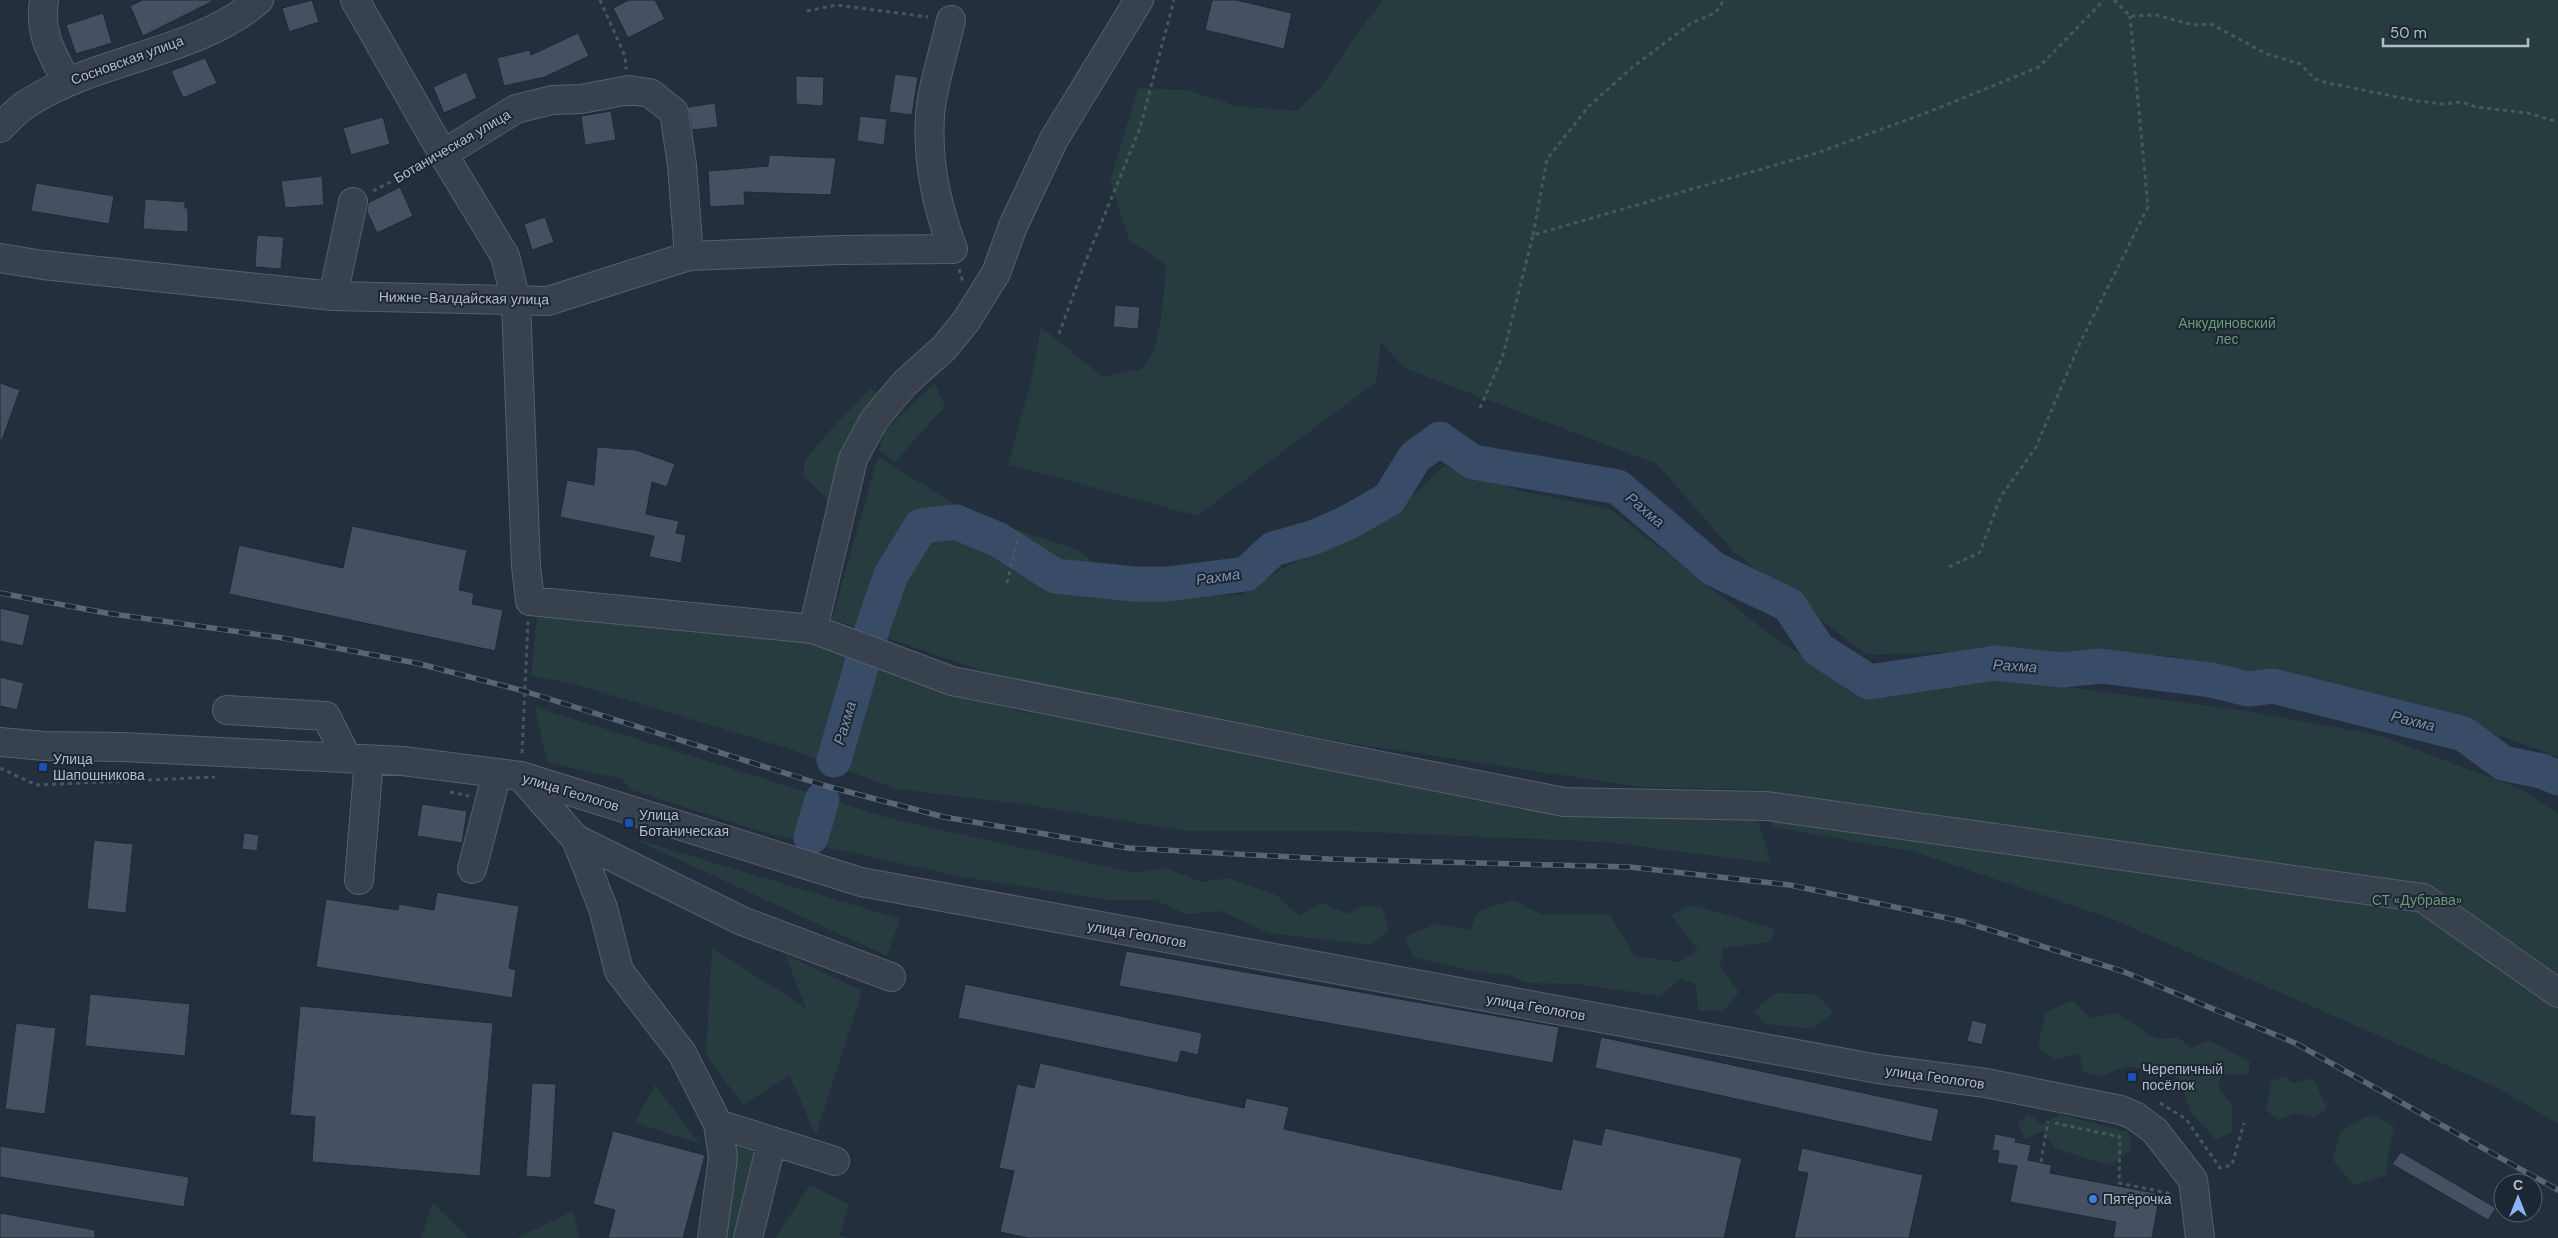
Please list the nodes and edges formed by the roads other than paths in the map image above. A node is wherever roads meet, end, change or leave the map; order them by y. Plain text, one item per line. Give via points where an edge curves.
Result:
1 (44, 0) edge
2 (259, 0) edge
3 (355, 0) edge
4 (1139, 0) edge
5 (951, 20) road end
6 (67, 82) junction
7 (0, 128) edge
8 (443, 154) junction
9 (353, 202) road end
10 (689, 256) junction
11 (0, 258) edge
12 (333, 296) junction
13 (516, 301) junction
14 (813, 629) junction
15 (227, 710) dead end
16 (0, 742) edge
17 (358, 759) junction
18 (509, 775) junction
19 (576, 839) junction
20 (472, 869) dead end
21 (359, 880) dead end
22 (891, 977) dead end
23 (2558, 993) edge
24 (718, 1124) junction
25 (772, 1141) junction
26 (835, 1161) dead end
27 (712, 1238) edge
28 (748, 1238) edge
29 (2200, 1238) edge

1 - 6 street via 45,41
2 - 6 street, Сосновская улица via 242,15 208,32
3 - 8 street
4 - 14 street via 1054,139 1013,226 996,273 971,314 944,348 904,384 874,420 853,459
5 - 10 street, Нижне-Валдайская улица via 930,116 933,179 953,249
6 - 7 street, Сосновская улица via 24,105
8 - 10 street, Ботаническая улица via 516,109 552,100 581,99 629,90 650,94 674,112
8 - 13 street via 505,256
9 - 12 street
10 - 13 street, Нижне-Валдайская улица via 548,301
11 - 12 street, Нижне-Валдайская улица
12 - 13 street, Нижне-Валдайская улица
13 - 14 street via 525,557 530,601
14 - 23 street via 952,681 1564,802 1767,806 2423,898
15 - 17 street via 326,716
16 - 17 street, улица Геологов
17 - 18 street, улица Геологов via 403,761
17 - 21 street
18 - 19 street
18 - 20 street via 490,801
18 - 29 street, улица Геологов via 880,886 1858,1066 1986,1083 2121,1110 2135,1116 2155,1132 2193,1180
19 - 22 street via 742,921
19 - 24 street via 603,908 619,970 682,1053
24 - 25 street
24 - 27 street via 723,1158
25 - 26 street
25 - 28 street

